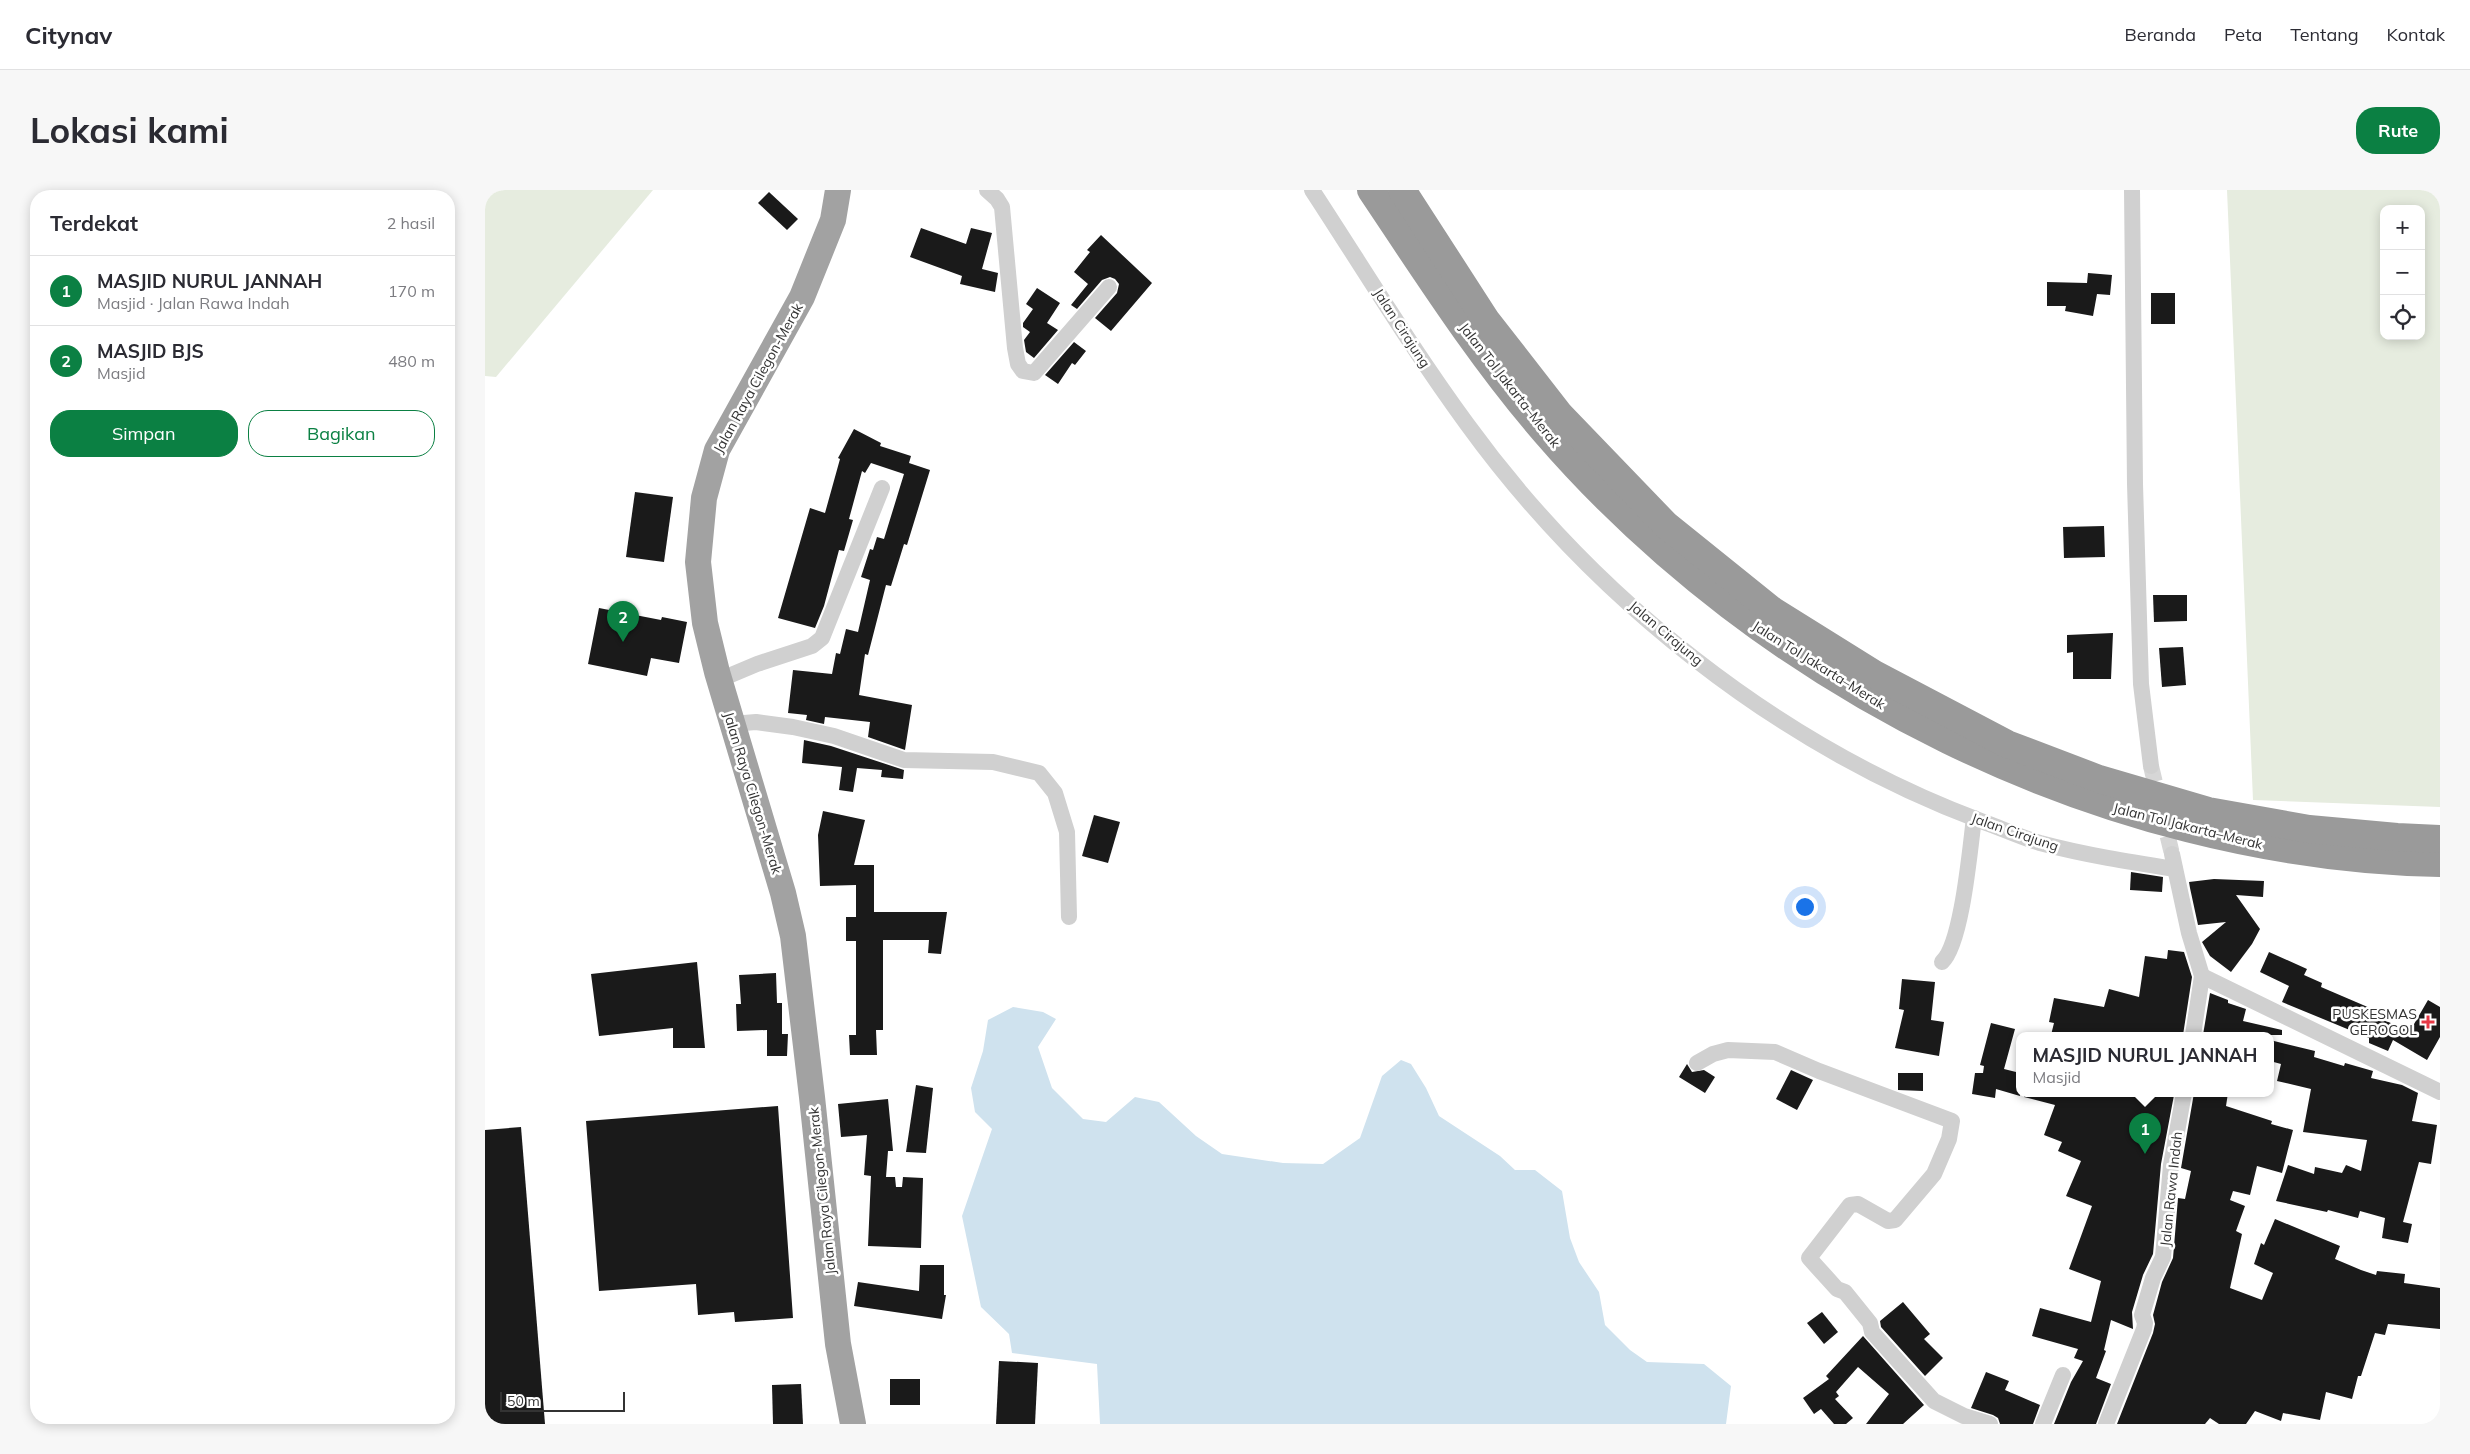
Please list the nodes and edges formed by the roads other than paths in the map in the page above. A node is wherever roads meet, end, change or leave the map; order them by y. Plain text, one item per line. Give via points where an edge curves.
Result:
1 (838, 190) edge
2 (987, 190) edge
3 (1312, 190) edge
4 (1371, 190) edge
5 (1402, 190) edge
6 (2132, 190) edge
7 (1109, 287) dead end
8 (882, 488) dead end
9 (719, 680) junction
10 (732, 724) junction
11 (2151, 766) tunnel mouth
12 (1974, 818) junction
13 (2440, 839) edge
14 (2440, 863) edge
15 (1069, 917) dead end
16 (1942, 962) dead end
17 (2202, 976) junction
18 (2193, 1032) edge
19 (1697, 1063) dead end
20 (2440, 1092) edge
21 (2183, 1097) edge
22 (2063, 1375) dead end
23 (853, 1424) edge
24 (1990, 1424) edge
25 (2043, 1424) edge
26 (2106, 1424) edge

1 - 9 highway, Jalan Raya Cilegon-Merak via 833,220 802,297 717,450 709,474 700,524 698,562 705,623
2 - 7 street via 1002,207 1015,348 1023,371 1034,372
3 - 12 street, Jalan Cirajung via 1467,425 1529,501 1597,574 1693,658 1785,723 1869,772 1926,800
4 - 14 highway, Jalan Tol Jakarta–Merak via 1466,332 1545,432 1593,483 1658,548 1751,624 1854,690 1996,764 2109,807 2202,832 2308,854
5 - 13 highway, Jalan Tol Jakarta–Merak via 1486,320 1560,415 1666,525 1773,611 1873,674 2007,744 2099,779 2208,811 2309,829
6 - 11 street via 2141,674
8 - 9 street via 822,638 812,646
9 - 10 highway, Jalan Raya Cilegon-Merak
10 - 15 street via 756,722 793,727 834,736 905,760 993,762 1039,773 1055,792 1067,832
10 - 23 highway, Jalan Raya Cilegon-Merak via 793,936 838,1344
12 - 16 street via 1955,936 1949,956
12 - 17 street, Jalan Cirajung via 2038,842 2087,854 2173,861
17 - 18 street
17 - 20 street
19 - 24 street via 1728,1050 1775,1052 1819,1072 1953,1122 1934,1174 1895,1220 1888,1222 1858,1204 1850,1204 1809,1258 1837,1289 1845,1292 1870,1323 1872,1332 1934,1401
21 - 26 street, Jalan Rawa Indah via 2171,1165 2163,1257 2142,1315 2145,1329
22 - 25 street

